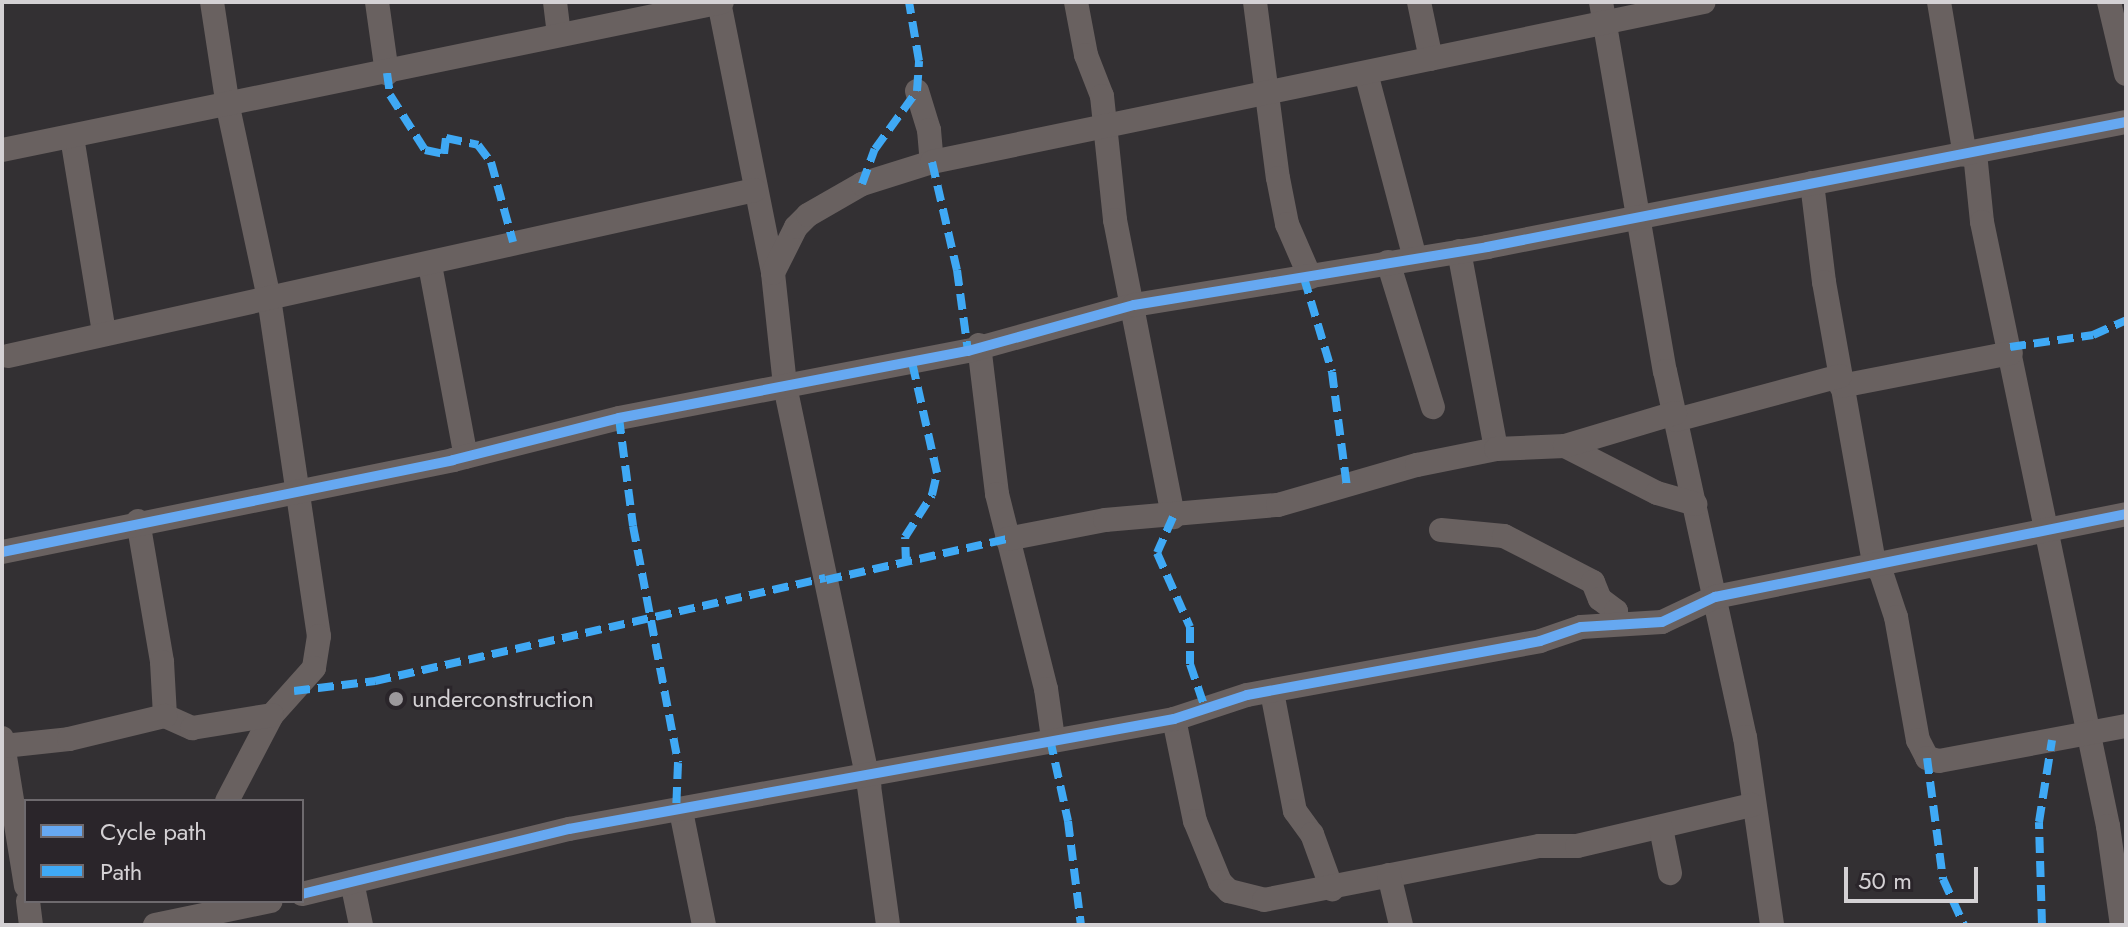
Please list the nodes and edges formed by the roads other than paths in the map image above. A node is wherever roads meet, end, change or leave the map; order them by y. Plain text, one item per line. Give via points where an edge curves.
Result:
1 (212, 2) edge
2 (377, 2) edge
3 (555, 2) edge
4 (720, 2) edge
5 (1076, 2) edge
6 (1255, 2) edge
7 (1419, 2) edge
8 (1704, 2) edge
9 (1939, 2) edge
10 (2109, 2) edge
11 (1603, 13) edge
12 (559, 35) junction
13 (1431, 59) junction
14 (387, 73) junction
15 (1366, 73) junction
16 (2126, 74) edge
17 (917, 91) dead end
18 (1266, 93) junction
19 (228, 107) junction
20 (2126, 122) edge
21 (1103, 126) junction
22 (72, 137) junction
23 (2, 150) edge
24 (1970, 154) junction
25 (932, 162) junction
26 (1812, 183) junction
27 (755, 190) junction
28 (1641, 214) junction
29 (1459, 251) junction
30 (1415, 258) junction
31 (1388, 262) junction
32 (430, 265) junction
33 (773, 273) junction
34 (1310, 277) junction
35 (269, 298) junction
36 (1134, 305) junction
37 (104, 333) junction
38 (979, 345) junction
39 (2011, 353) junction
40 (8, 356) dead end
41 (1840, 381) junction
42 (785, 386) junction
43 (1433, 407) dead end
44 (1676, 416) junction
45 (1565, 446) junction
46 (1496, 449) junction
47 (466, 457) junction
48 (295, 492) junction
49 (1695, 504) junction
50 (2126, 514) edge
51 (1173, 517) junction
52 (138, 521) junction
53 (1441, 530) dead end
54 (2045, 532) junction
55 (1007, 539) junction
56 (2, 552) edge
57 (1877, 566) junction
58 (1715, 597) junction
59 (1617, 624) junction
60 (1272, 692) junction
61 (272, 715) junction
62 (165, 716) junction
63 (1174, 719) junction
64 (2126, 726) edge
65 (2085, 734) junction
66 (1053, 738) junction
67 (3, 742) edge
68 (867, 779) junction
69 (228, 799) edge
70 (1752, 805) junction
71 (681, 811) junction
72 (1661, 828) junction
73 (24, 873) edge
74 (1670, 873) dead end
75 (1389, 875) junction
76 (352, 882) junction
77 (1332, 889) junction
78 (304, 894) edge
79 (28, 903) edge
80 (260, 903) edge
81 (186, 916) edge
82 (31, 925) edge
83 (155, 925) edge
84 (361, 925) edge
85 (704, 925) edge
86 (888, 925) edge
87 (1401, 925) edge
88 (1772, 925) edge
89 (2122, 925) edge

1 - 19 street
2 - 14 street
3 - 12 street
4 - 12 street
4 - 27 street
5 - 21 street via 1086,55 1102,96
6 - 18 street
7 - 13 street
8 - 11 street
9 - 24 street
10 - 16 street
11 - 13 street
11 - 28 street
12 - 14 street
13 - 15 street
14 - 19 street
15 - 18 street
15 - 30 street via 1388,165 1406,208
17 - 25 street
18 - 21 street
18 - 34 street via 1287,224
19 - 22 street
19 - 35 street
20 - 24 street
21 - 25 street
21 - 36 street
22 - 23 street
22 - 37 street
24 - 26 street
24 - 39 street
25 - 33 street via 862,184 808,215 796,227
26 - 28 street
26 - 41 street
27 - 32 street
27 - 33 street
28 - 29 street
28 - 44 street
29 - 30 street
29 - 46 street
30 - 31 street
31 - 34 street
31 - 43 street
32 - 35 street
32 - 47 street
33 - 42 street
34 - 36 street
35 - 37 street
35 - 48 street
36 - 38 street
36 - 51 street
37 - 40 street
38 - 42 street
38 - 55 street
39 - 41 street
39 - 54 street
41 - 44 street
41 - 57 street
42 - 47 street via 619,418
42 - 68 street
44 - 45 street
44 - 49 street
45 - 46 street
45 - 49 street via 1657,493
46 - 51 street via 1417,465 1278,505
47 - 48 street
48 - 52 street
48 - 61 street via 316,599 319,654 314,668
49 - 58 street
50 - 54 street
51 - 55 street via 1105,520
52 - 56 street via 64,543
52 - 62 street
53 - 59 street via 1504,536 1593,582 1600,599 1616,611
54 - 57 street
54 - 65 street
55 - 66 street via 1046,689
57 - 58 street
57 - 65 street via 1896,617 1918,740 1927,758 1939,761
58 - 59 street via 1662,622
58 - 70 street via 1742,724
59 - 60 street
60 - 63 street
60 - 77 street via 1295,811 1312,834
61 - 62 street via 192,728
61 - 69 street
62 - 67 street via 69,739
63 - 66 street
63 - 77 street via 1195,821 1220,882 1229,891 1264,900
64 - 65 street
65 - 89 street via 2108,826
66 - 68 street
67 - 73 street
68 - 71 street
68 - 86 street
70 - 72 street
70 - 88 street
71 - 76 street via 555,832
71 - 85 street
72 - 74 street
72 - 75 street
75 - 77 street
75 - 87 street
76 - 78 street
76 - 84 street
79 - 82 street
80 - 81 street
81 - 83 street

